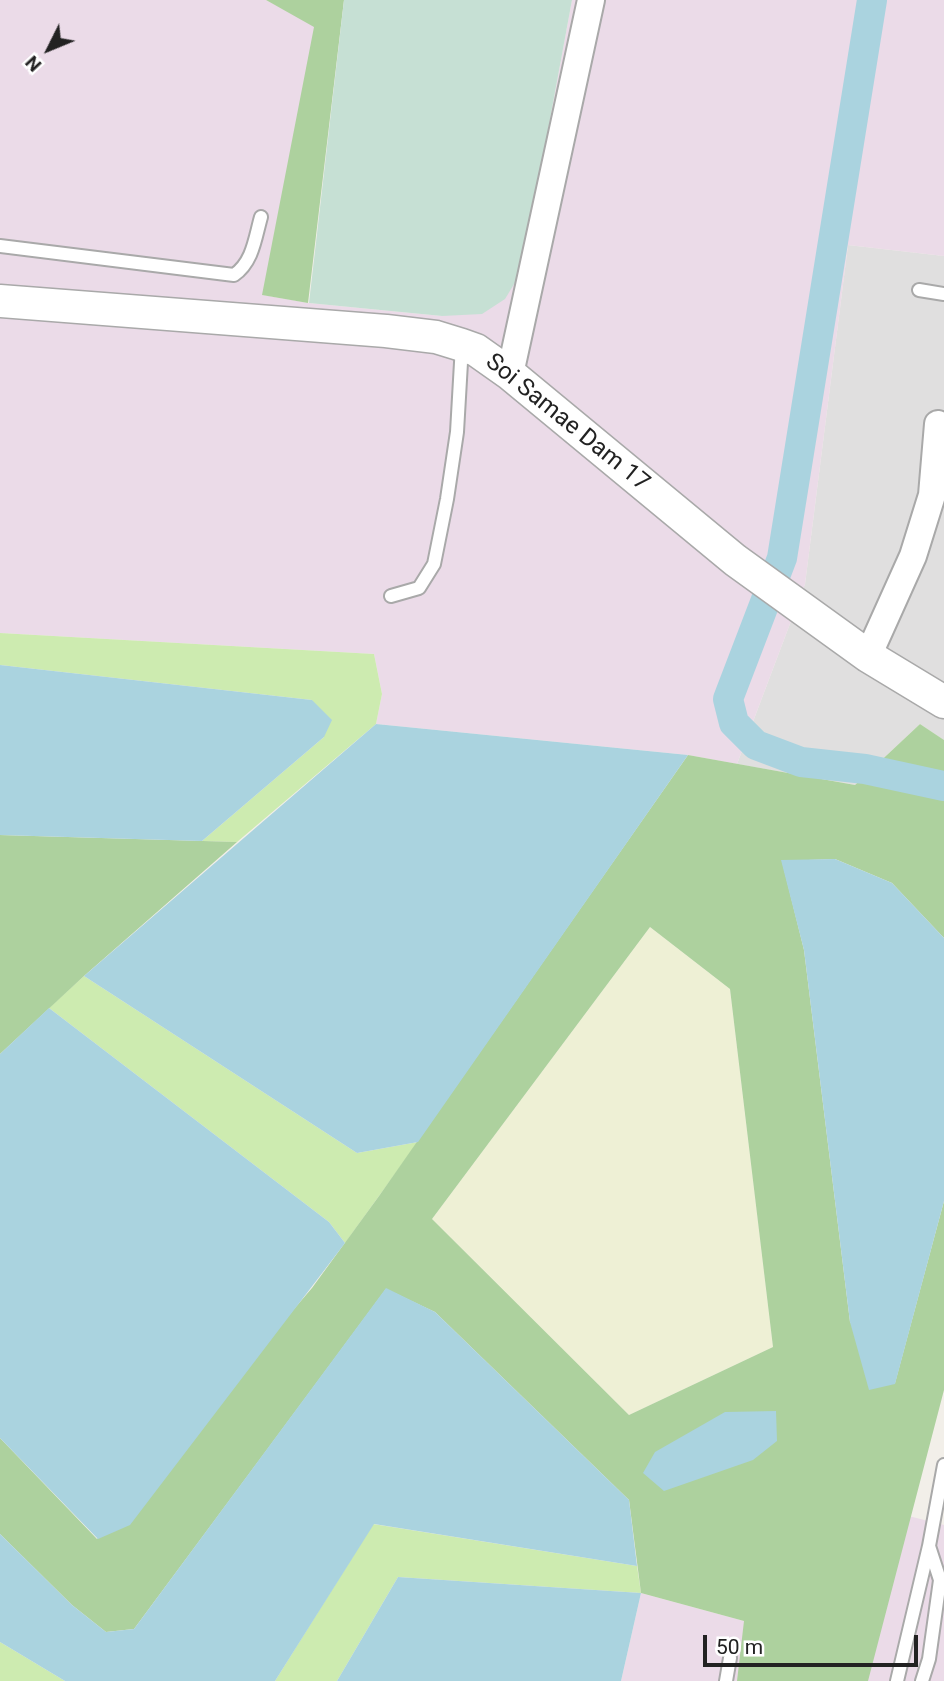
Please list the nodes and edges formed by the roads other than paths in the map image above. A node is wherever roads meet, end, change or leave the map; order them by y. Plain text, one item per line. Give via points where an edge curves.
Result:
1 (591, 0) edge
2 (261, 217) dead end
3 (0, 246) edge
4 (919, 290) dead end
5 (944, 294) edge
6 (0, 301) edge
7 (462, 345) junction
8 (510, 374) junction
9 (938, 424) dead end
10 (391, 596) dead end
11 (868, 656) junction
12 (944, 702) edge
13 (944, 1465) edge
14 (929, 1546) junction
15 (920, 1577) junction
16 (942, 1581) edge
17 (730, 1658) dead end
18 (726, 1681) edge
19 (897, 1681) edge
20 (922, 1681) edge

1 - 8 street
2 - 3 lane via 250,257 234,275
4 - 5 lane
6 - 7 street, Soi Samae Dam 17 via 386,331
7 - 8 street, Soi Samae Dam 17
7 - 10 lane via 457,432 433,564 419,588
8 - 11 street, Soi Samae Dam 17 via 735,560
9 - 11 street via 932,495 913,556
11 - 12 street, Soi Samae Dam 17
13 - 14 lane
14 - 15 lane
14 - 16 lane
15 - 16 lane
15 - 19 lane
16 - 20 lane
17 - 18 lane

